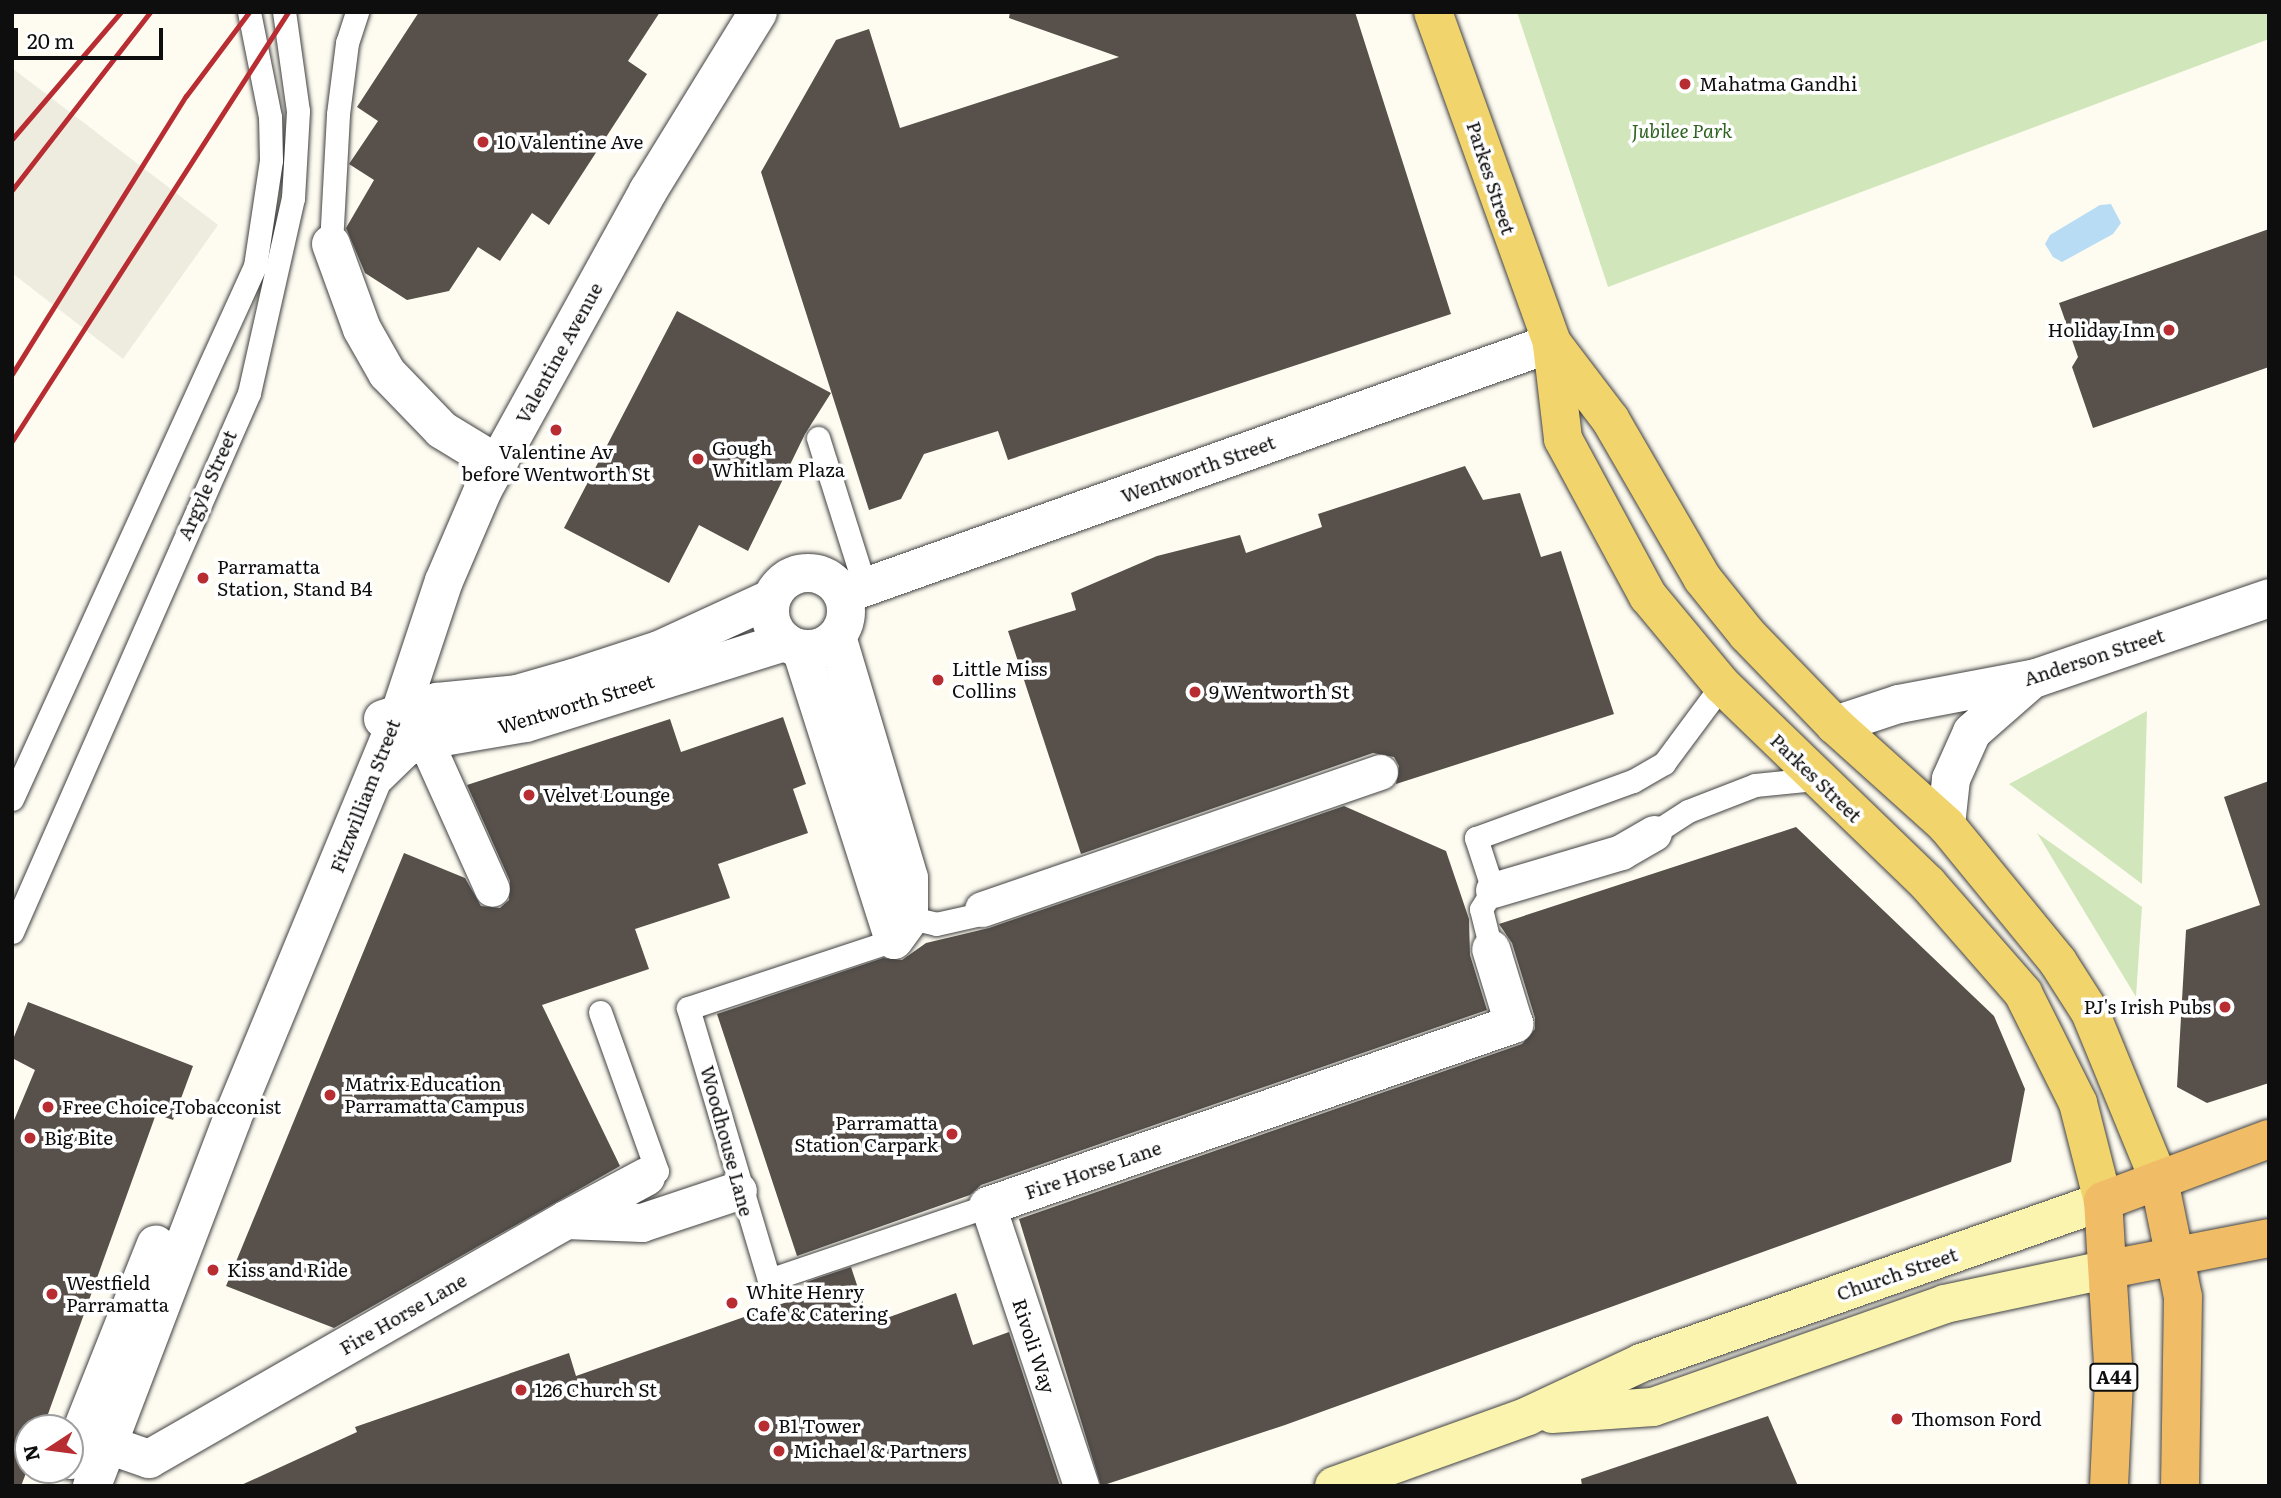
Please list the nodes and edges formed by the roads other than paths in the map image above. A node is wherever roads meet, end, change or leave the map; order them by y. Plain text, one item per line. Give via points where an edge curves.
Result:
1 (249, 12) edge
2 (284, 12) edge
3 (357, 12) edge
4 (758, 12) edge
5 (1433, 12) edge
6 (331, 244) joint
7 (1552, 343) junction
8 (818, 438) dead end
9 (498, 464) junction
10 (854, 591) junction
11 (772, 598) junction
12 (2269, 598) edge
13 (430, 620) junction
14 (837, 636) junction
15 (793, 646) junction
16 (2036, 678) junction
17 (1722, 685) junction
18 (464, 698) junction
19 (1835, 725) junction
20 (413, 726) junction
21 (1380, 772) dead end
22 (375, 776) joint
23 (1815, 779) junction
24 (12, 799) edge
25 (1946, 825) junction
26 (1654, 833) joint
27 (492, 889) dead end
28 (1493, 890) junction
29 (994, 913) joint
30 (896, 923) junction
31 (12, 932) edge
32 (1491, 949) joint
33 (818, 965) junction
34 (781, 993) dead end
35 (600, 1012) dead end
36 (2269, 1139) edge
37 (646, 1177) joint
38 (2159, 1180) junction
39 (738, 1191) junction
40 (2103, 1201) junction
41 (988, 1206) junction
42 (566, 1220) junction
43 (2269, 1238) edge
44 (2176, 1256) junction
45 (2110, 1269) junction
46 (1528, 1416) junction
47 (86, 1447) edge
48 (92, 1486) edge
49 (1081, 1486) edge
50 (1334, 1486) edge
51 (2109, 1486) edge
52 (2180, 1486) edge

1 - 24 lane via 270,117 271,160 255,265
2 - 31 lane, Argyle Street via 298,111 293,198 249,393
3 - 6 lane via 347,43 338,114
4 - 9 street, Valentine Avenue via 648,191
5 - 7 main road, Parkes Street
6 - 9 street via 362,329 387,373 442,430
7 - 10 street, Wentworth Street
7 - 17 main road, Parkes Street via 1563,439 1648,596
7 - 19 main road, Parkes Street via 1610,419 1702,578 1790,683
8 - 10 lane
9 - 13 street, Valentine Avenue
10 - 11 street via 806,572 785,580
10 - 14 street
11 - 15 street via 770,620
11 - 18 street, Wentworth Street via 659,650 573,678 517,694
12 - 16 street, Anderson Street
13 - 18 street via 439,676
13 - 20 street, Valentine Avenue
14 - 15 street via 820,648
14 - 30 street via 909,878
15 - 20 street, Wentworth Street via 526,723
15 - 30 street
16 - 19 street, Anderson Street via 1899,704
16 - 25 street via 1972,732 1951,779
17 - 23 main road, Parkes Street
17 - 28 lane via 1664,763 1633,781 1476,838
18 - 20 street, Wentworth Street
19 - 25 main road, Parkes Street
20 - 22 street, Wentworth Street via 405,748
20 - 27 street
20 - 47 street, Fitzwilliam Street via 367,733 352,765
21 - 29 street
22 - 47 street, Fitzwilliam Street via 232,1119
23 - 26 lane via 1755,785 1688,811
23 - 40 main road, Parkes Street via 1928,884 2023,993 2078,1103
25 - 38 main road, Parkes Street via 2005,891 2090,1012
26 - 28 street via 1621,852
28 - 32 lane via 1481,909
29 - 30 lane via 936,924
30 - 33 lane, Woodhouse Lane
32 - 41 street, Fire Horse Lane via 1514,1024
33 - 34 lane
33 - 39 lane, Woodhouse Lane via 688,1008 723,1116
35 - 37 lane via 657,1171
36 - 38 highway, Church Street
37 - 42 street, Fire Horse Lane
38 - 40 highway, Church Street
38 - 44 highway
39 - 41 lane, Woodhouse Lane via 769,1280
39 - 42 street via 642,1223
40 - 45 highway, A44
40 - 46 main road, Church Street via 1641,1363
41 - 49 street, Rivoli Way
42 - 47 street, Fire Horse Lane via 149,1459
43 - 44 highway, Church Street
44 - 45 highway, Church Street
44 - 52 highway via 2185,1342
45 - 46 main road, Church Street via 1945,1304 1653,1408
45 - 51 highway, A44 via 2114,1380
46 - 50 main road, Church Street
47 - 48 street, Fitzwilliam Street

